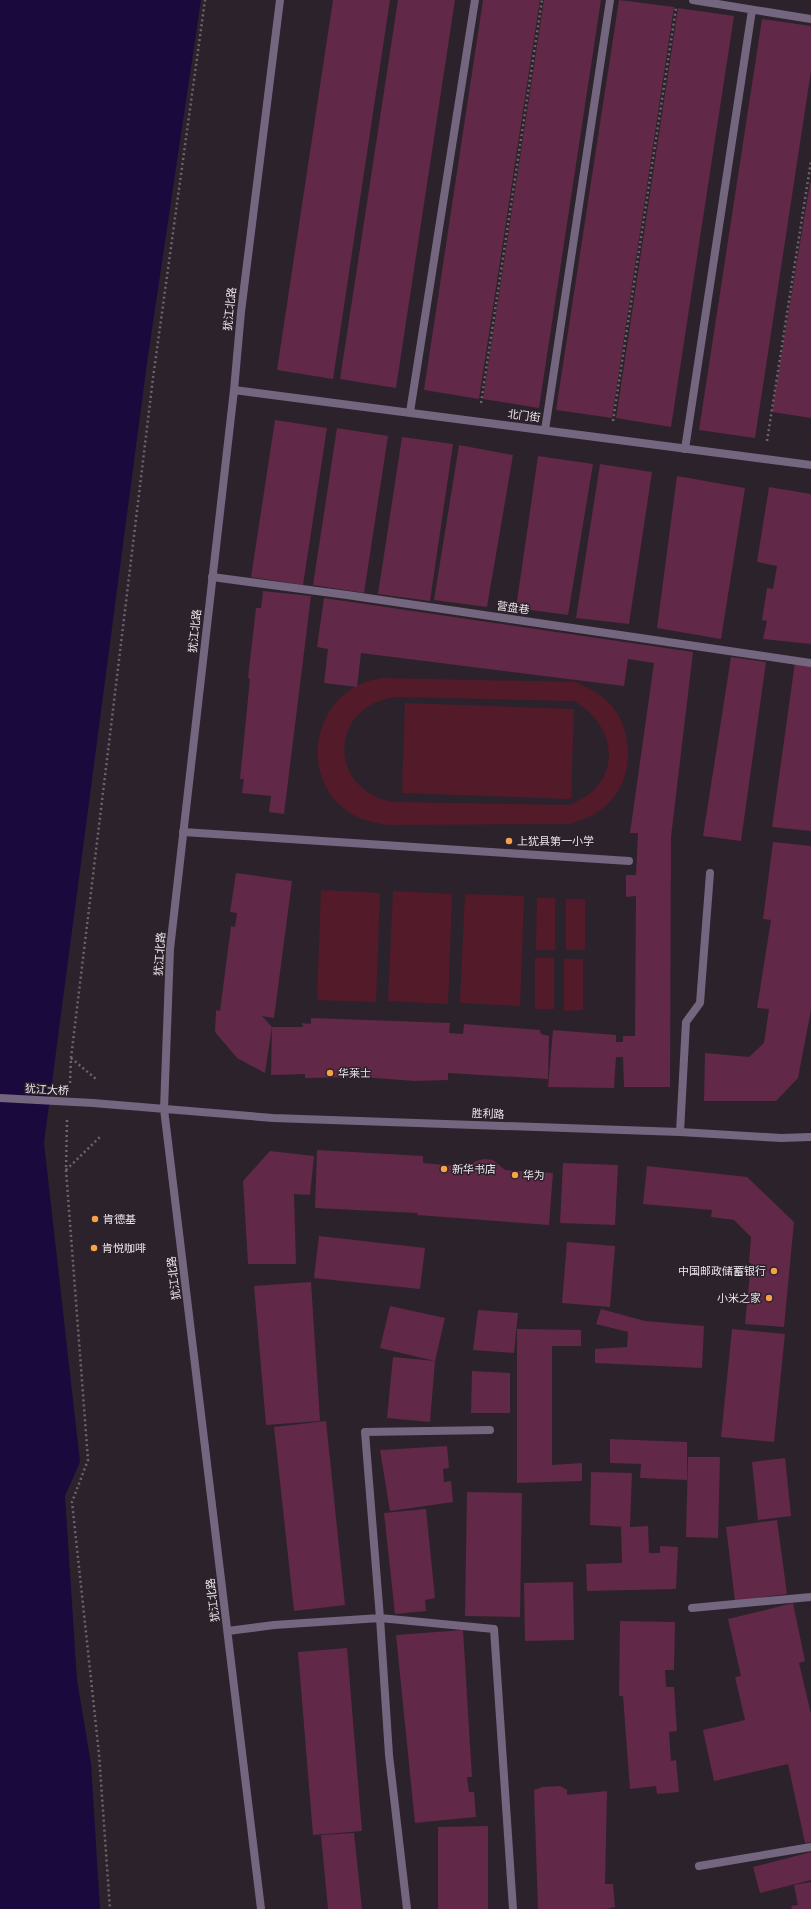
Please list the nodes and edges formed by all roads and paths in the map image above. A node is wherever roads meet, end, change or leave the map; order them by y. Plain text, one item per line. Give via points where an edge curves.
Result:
1 (205, 0) edge
2 (280, 0) edge
3 (475, 0) edge
4 (542, 0) edge
5 (610, 0) edge
6 (677, 0) edge
7 (693, 0) edge
8 (752, 10) junction
9 (811, 19) edge
10 (811, 161) edge
11 (234, 390) junction
12 (410, 412) junction
13 (478, 422) junction
14 (545, 430) junction
15 (611, 439) junction
16 (685, 449) junction
17 (764, 459) junction
18 (811, 465) edge
19 (212, 577) junction
20 (811, 663) edge
21 (183, 832) junction
22 (629, 861) dead end
23 (710, 873) dead end
24 (96, 1078) dead end
25 (0, 1098) edge
26 (164, 1109) junction
27 (67, 1131) dead end
28 (680, 1132) junction
29 (100, 1137) dead end
30 (811, 1137) edge
31 (66, 1170) junction
32 (490, 1430) dead end
33 (811, 1597) edge
34 (692, 1608) dead end
35 (380, 1618) junction
36 (228, 1631) junction
37 (811, 1847) edge
38 (699, 1866) dead end
39 (110, 1909) edge
40 (261, 1909) edge
41 (407, 1909) edge
42 (513, 1909) edge

1 - 24 path via 153,378 71,1058
2 - 11 street, 犹江北路 via 240,312
3 - 12 street
4 - 13 path
5 - 14 street
6 - 15 path
7 - 8 street
8 - 9 street
8 - 16 street
10 - 17 path
11 - 12 street, 北门街
11 - 19 street, 犹江北路
12 - 13 street, 北门街
13 - 14 street, 北门街
14 - 15 street, 北门街
15 - 16 street, 北门街
16 - 17 street, 北门街
17 - 18 street, 北门街
19 - 20 street, 营盘巷
19 - 21 street, 犹江北路
21 - 22 street
21 - 26 street, 犹江北路 via 170,949
23 - 28 street via 700,1003 686,1022
25 - 26 street, 犹江大桥
26 - 28 street, 胜利路 via 273,1118
26 - 36 street, 犹江北路
27 - 31 path
28 - 30 street, 胜利路 via 781,1138
29 - 31 path
31 - 39 path via 88,1460 72,1502 99,1754
32 - 35 street via 365,1432
33 - 34 street
35 - 36 street via 274,1624
35 - 41 street via 389,1755
35 - 42 street via 494,1629
36 - 40 street, 犹江北路
37 - 38 street

